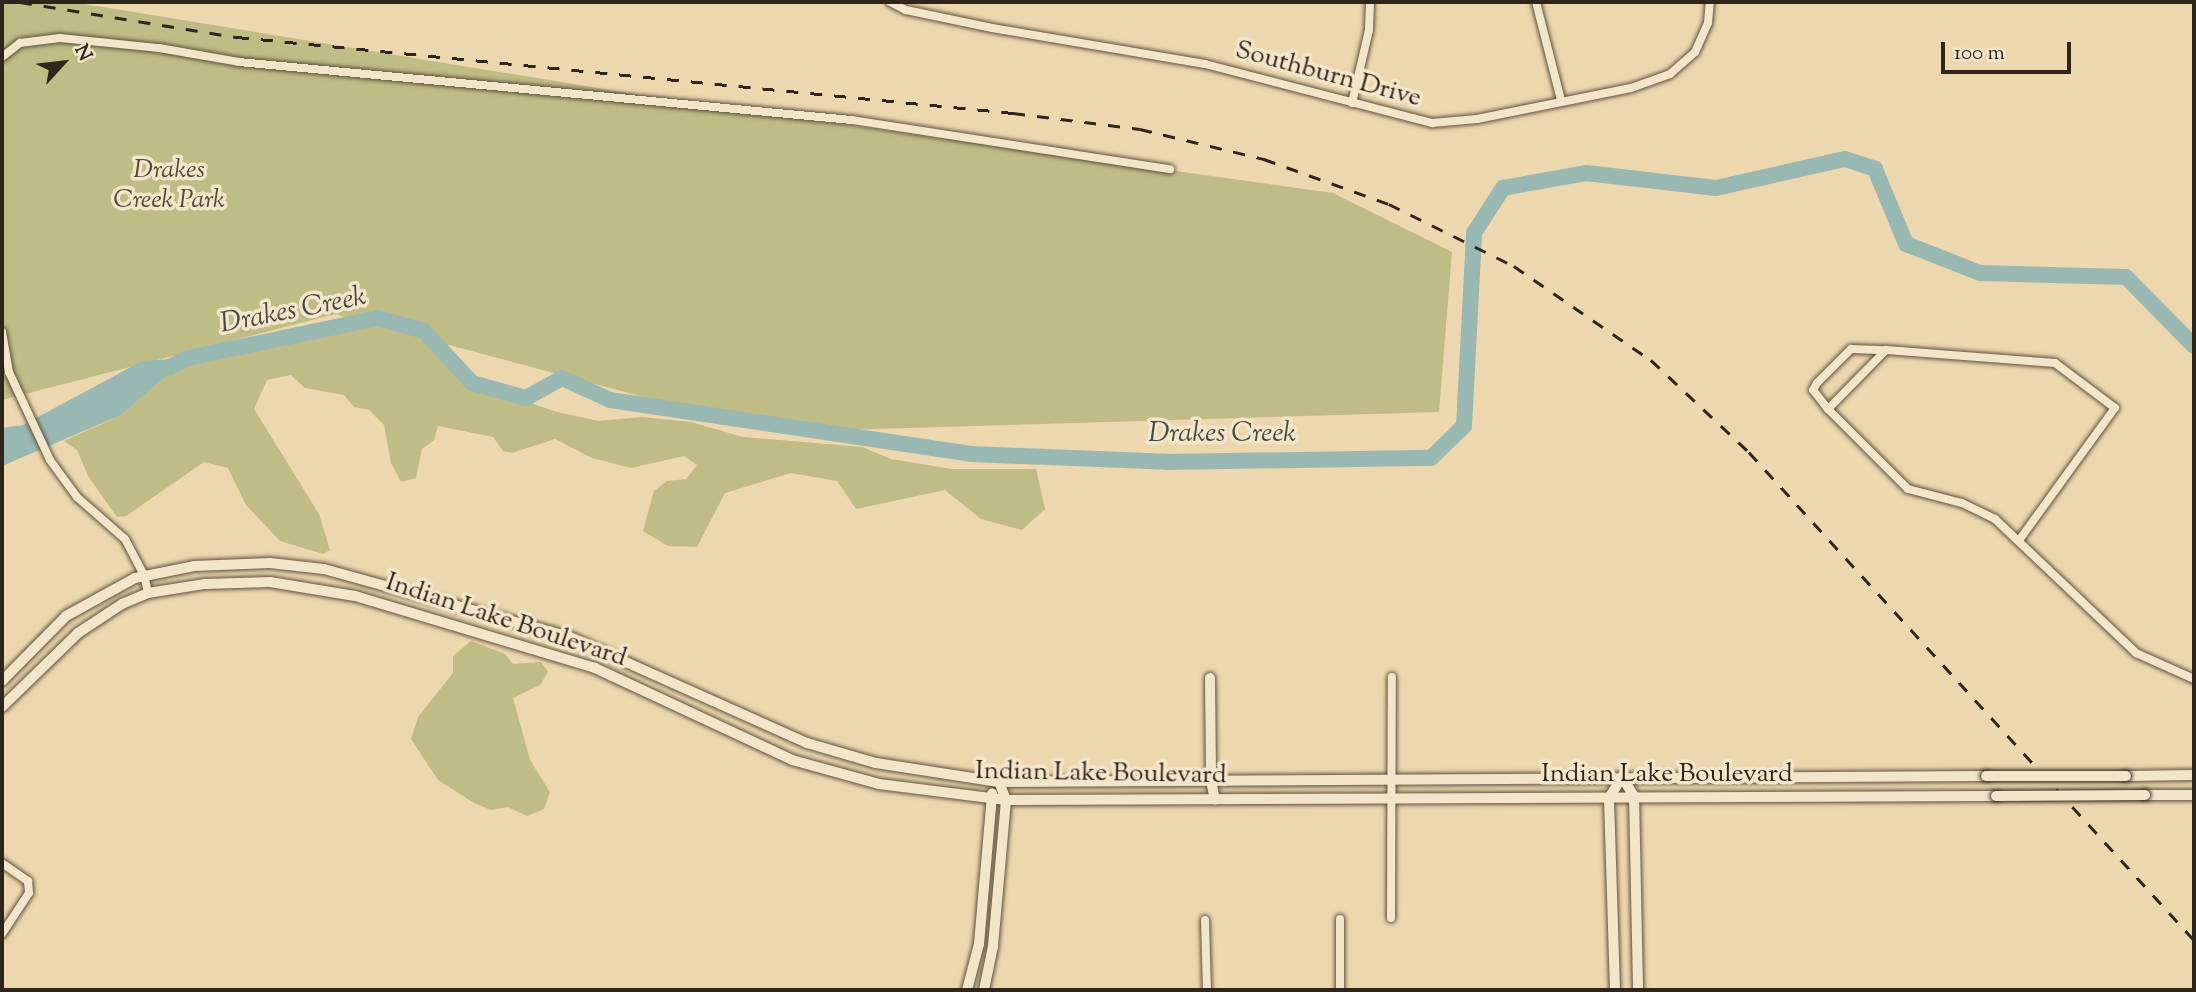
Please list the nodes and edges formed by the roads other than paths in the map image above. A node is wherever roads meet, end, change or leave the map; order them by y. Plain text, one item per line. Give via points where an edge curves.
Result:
1 (890, 2) edge
2 (1370, 2) edge
3 (1536, 2) edge
4 (1710, 2) edge
5 (2, 57) edge
6 (1561, 100) junction
7 (1352, 103) junction
8 (1170, 169) dead end
9 (2, 332) edge
10 (1886, 350) junction
11 (5, 373) edge
12 (1828, 409) junction
13 (2021, 539) junction
14 (144, 575) junction
15 (148, 593) junction
16 (442, 602) junction
17 (436, 620) junction
18 (1392, 677) dead end
19 (1210, 678) dead end
20 (2194, 679) edge
21 (2, 681) edge
22 (2, 707) edge
23 (2194, 775) edge
24 (1622, 777) junction
25 (1211, 781) junction
26 (1392, 781) junction
27 (999, 782) junction
28 (2194, 795) edge
29 (1634, 796) junction
30 (990, 797) junction
31 (1609, 797) junction
32 (1392, 799) junction
33 (1006, 800) junction
34 (1215, 800) junction
35 (2, 863) edge
36 (1391, 918) dead end
37 (1340, 919) dead end
38 (1205, 920) dead end
39 (2, 934) edge
40 (979, 944) junction
41 (993, 946) junction
42 (967, 990) edge
43 (984, 990) edge
44 (1207, 990) edge
45 (1340, 990) edge
46 (1615, 990) edge
47 (1638, 990) edge

1 - 7 street, Southburn Drive via 906,10 992,28 1205,64
2 - 7 street via 1369,30
3 - 6 street
4 - 6 street, Southburn Drive via 1708,23 1695,52 1670,74 1631,88
5 - 8 street via 20,43 60,38 239,62 852,120
6 - 7 street, Southburn Drive via 1477,119 1432,123
9 - 11 street
10 - 12 street
10 - 12 street via 1851,349 1817,383 1813,390
10 - 13 street via 2055,363 2115,408
11 - 14 street via 50,460 77,497 125,539
12 - 13 street via 1908,489 1962,503 1995,519
13 - 20 street via 2136,653
14 - 15 street
14 - 16 main road, Indian Lake Boulevard via 194,566 270,563 324,569
14 - 21 main road, Indian Lake Boulevard via 66,617
15 - 17 main road, Indian Lake Boulevard via 205,584 270,582 343,593
15 - 22 main road, Indian Lake Boulevard via 78,633
16 - 17 main road
16 - 27 main road, Indian Lake Boulevard via 570,637 807,743 876,763
17 - 30 main road, Indian Lake Boulevard via 595,668 792,760 879,783
18 - 26 street
19 - 25 main road
23 - 24 main road, Indian Lake Boulevard, bridge
24 - 26 main road, Indian Lake Boulevard
24 - 29 main road
24 - 31 main road
25 - 26 main road, Indian Lake Boulevard
25 - 27 main road, Indian Lake Boulevard
25 - 34 main road
26 - 32 street
27 - 30 main road
27 - 33 main road
28 - 29 main road, Indian Lake Boulevard, bridge
29 - 31 main road, Indian Lake Boulevard
29 - 47 main road
30 - 33 main road, Indian Lake Boulevard
30 - 40 main road
31 - 32 main road, Indian Lake Boulevard
31 - 46 main road
32 - 34 main road, Indian Lake Boulevard
32 - 36 street
33 - 34 main road, Indian Lake Boulevard
33 - 41 main road
35 - 39 street via 27,881 29,893
37 - 45 street
38 - 44 street
40 - 41 main road
40 - 42 main road
41 - 43 main road

